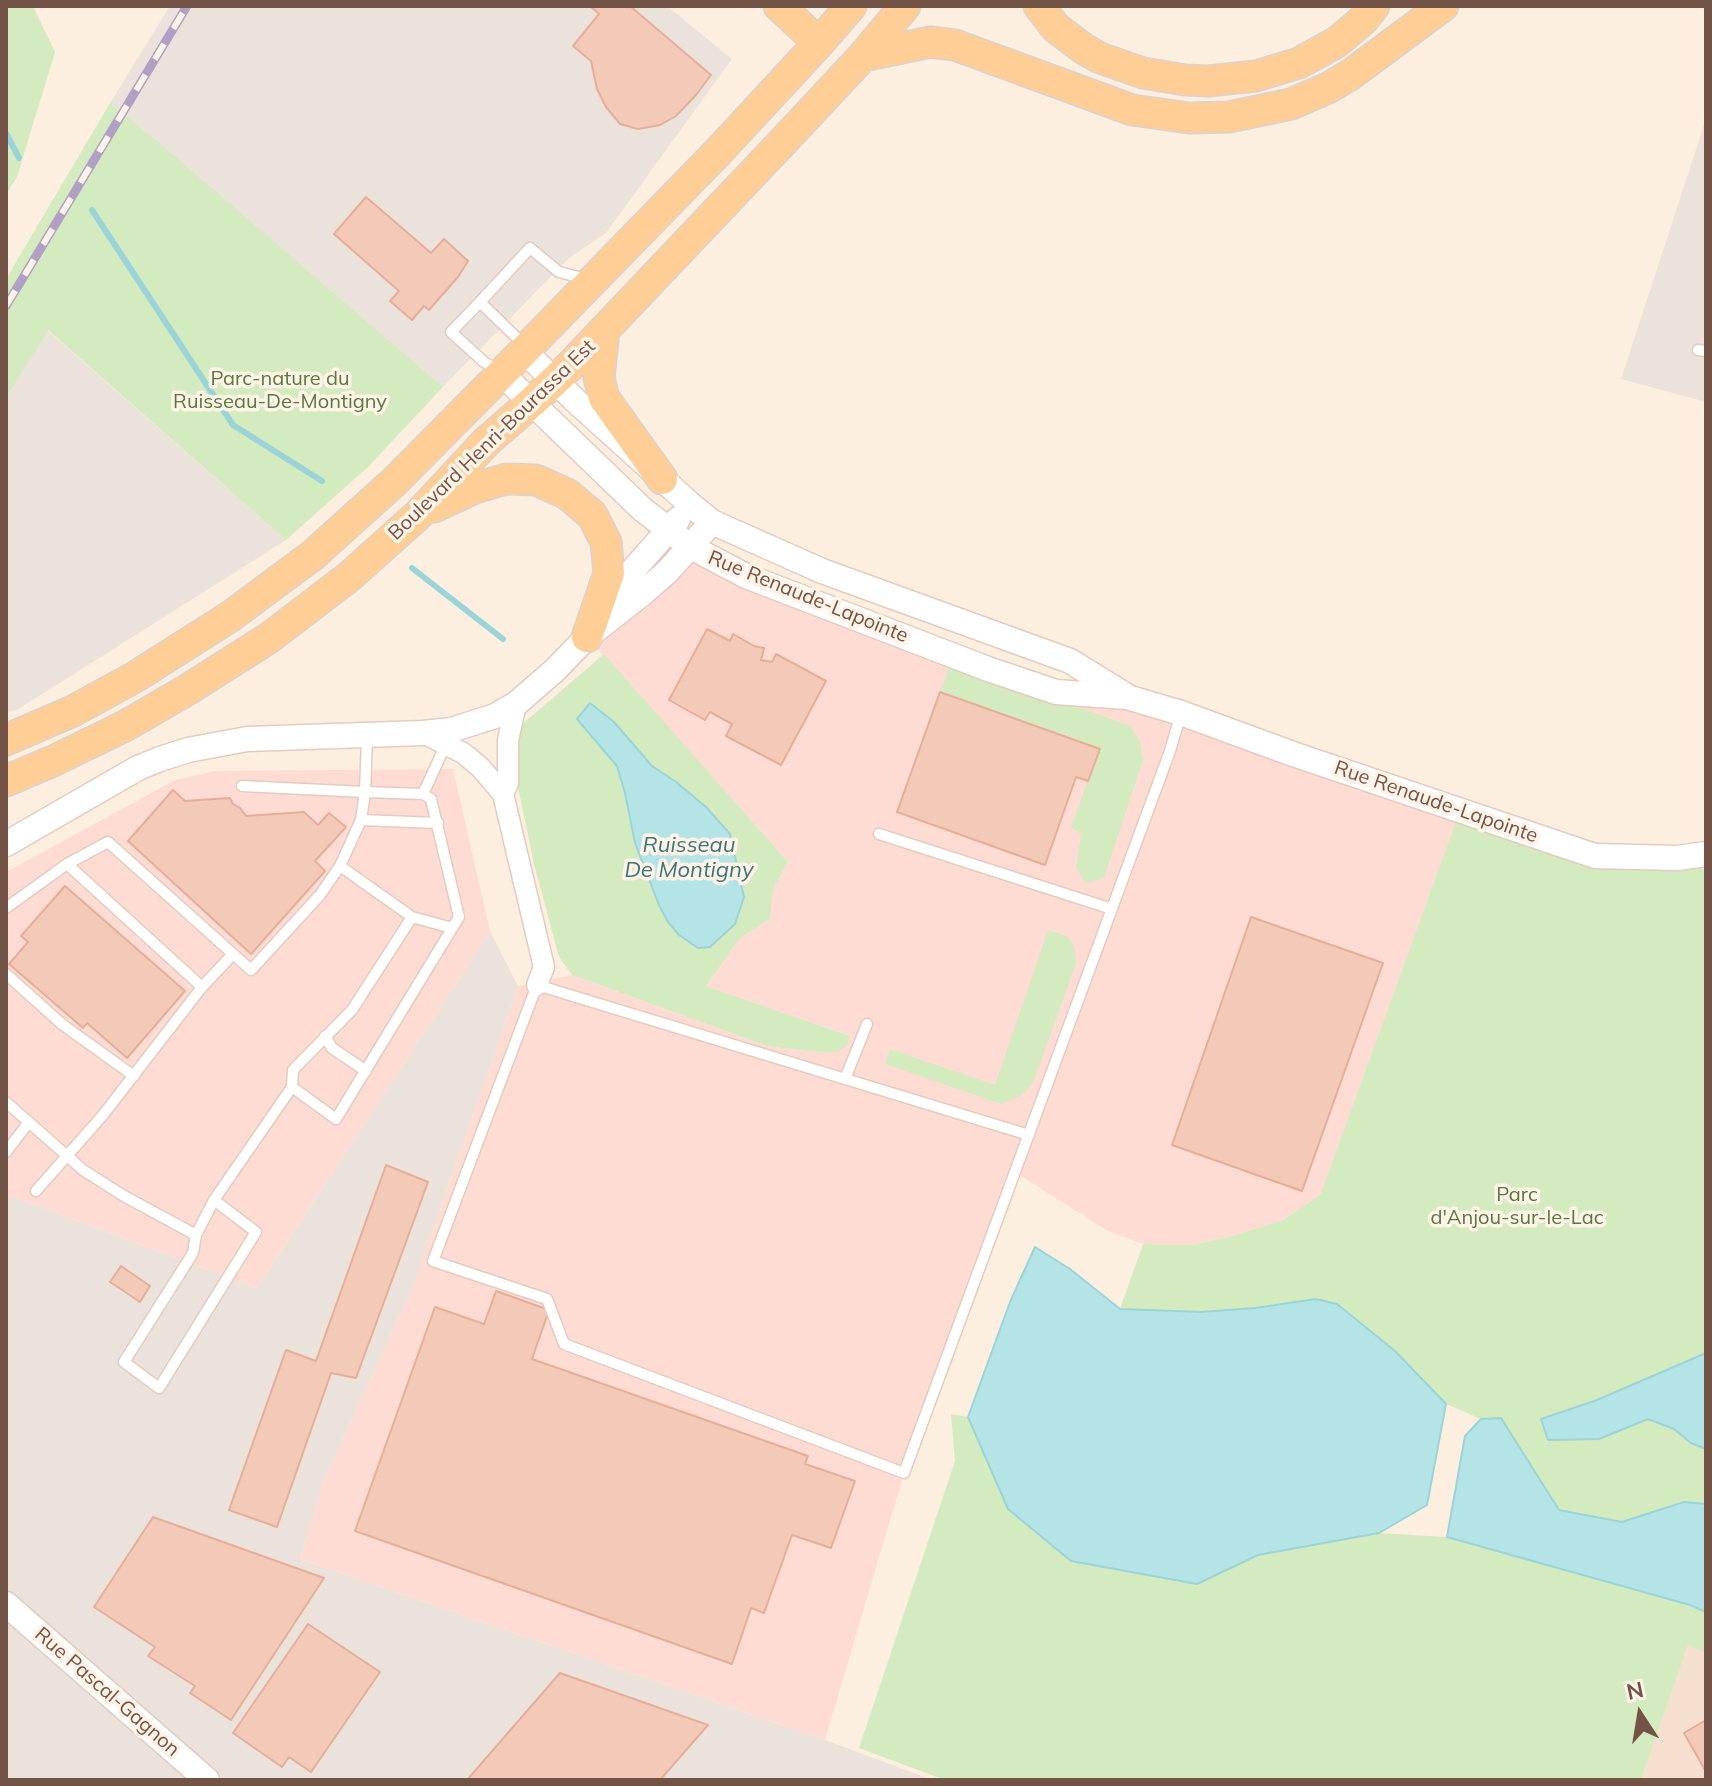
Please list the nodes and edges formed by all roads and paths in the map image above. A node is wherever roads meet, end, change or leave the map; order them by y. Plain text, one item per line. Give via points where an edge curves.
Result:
1 (779, 6) edge
2 (851, 6) edge
3 (905, 6) edge
4 (1039, 6) edge
5 (1374, 6) edge
6 (1443, 6) edge
7 (819, 43) junction
8 (863, 56) junction
9 (588, 285) junction
10 (480, 302) junction
11 (604, 330) junction
12 (524, 351) junction
13 (502, 374) junction
14 (554, 380) junction
15 (532, 402) junction
16 (662, 479) junction
17 (691, 505) junction
18 (418, 515) junction
19 (712, 522) junction
20 (668, 530) junction
21 (691, 547) junction
22 (816, 586) junction
23 (587, 637) junction
24 (1127, 697) junction
25 (516, 704) junction
26 (1181, 713) junction
27 (423, 733) junction
28 (367, 735) junction
29 (6, 740) edge
30 (446, 744) junction
31 (6, 781) edge
32 (242, 786) dead end
33 (365, 792) junction
34 (423, 794) junction
35 (503, 794) junction
36 (361, 820) junction
37 (438, 823) junction
38 (879, 834) dead end
39 (6, 844) edge
40 (1706, 854) edge
41 (67, 864) junction
42 (340, 866) junction
43 (6, 908) edge
44 (1112, 909) junction
45 (412, 917) junction
46 (452, 928) junction
47 (233, 954) junction
48 (6, 974) edge
49 (537, 985) junction
50 (202, 987) junction
51 (867, 1024) dead end
52 (325, 1036) junction
53 (366, 1071) junction
54 (134, 1076) junction
55 (845, 1079) junction
56 (292, 1087) junction
57 (6, 1102) edge
58 (29, 1122) junction
59 (1029, 1135) junction
60 (6, 1152) edge
61 (67, 1154) junction
62 (36, 1191) dead end
63 (214, 1200) junction
64 (196, 1235) junction
65 (6, 1604) edge
66 (207, 1780) edge

1 - 7 main road
2 - 7 main road, Boulevard Henri-Bourassa Est
3 - 8 main road, Boulevard Henri-Bourassa Est
4 - 5 main road via 1056,28 1100,58 1143,73 1208,81 1256,76 1299,63 1337,42
6 - 8 main road via 1328,88 1291,104 1229,117 1132,110 955,45 930,42
7 - 9 main road, Boulevard Henri-Bourassa Est
8 - 11 main road, Boulevard Henri-Bourassa Est
9 - 10 lane via 559,272 530,248
9 - 12 main road, Boulevard Henri-Bourassa Est
10 - 12 lane
10 - 13 lane via 451,332
11 - 14 main road, Boulevard Henri-Bourassa Est
11 - 16 main road via 599,378 604,398
12 - 13 main road, Boulevard Henri-Bourassa Est
12 - 14 street, Rue Renaude-Lapointe
13 - 15 street, Rue Renaude-Lapointe
13 - 29 main road, Boulevard Henri-Bourassa Est via 384,491 262,594 135,677
14 - 15 main road, Boulevard Henri-Bourassa Est
14 - 16 street, Rue Renaude-Lapointe
15 - 18 main road, Boulevard Henri-Bourassa Est
15 - 20 street, Rue Renaude-Lapointe
16 - 17 street, Rue Renaude-Lapointe
17 - 19 street, Rue Renaude-Lapointe
17 - 20 street
18 - 23 main road via 506,479 536,480 567,494 592,515 606,542 609,573
18 - 31 main road, Boulevard Henri-Bourassa Est via 269,638 145,715
19 - 21 street
19 - 22 street, Rue Renaude-Lapointe
20 - 21 street, Rue Renaude-Lapointe
20 - 23 street via 627,577
21 - 22 street, Rue Renaude-Lapointe via 746,576
21 - 23 street
22 - 24 street, Rue Renaude-Lapointe via 1070,661
22 - 24 street, Rue Renaude-Lapointe via 988,669 1056,692
23 - 25 street
24 - 26 street, Rue Renaude-Lapointe
25 - 27 street via 474,723
25 - 35 street
26 - 40 street, Rue Renaude-Lapointe via 1595,856
26 - 44 lane
27 - 28 street
27 - 30 street
28 - 33 lane
28 - 39 street via 247,739 188,750 138,768
30 - 34 lane
30 - 35 street via 480,767
32 - 33 lane
33 - 34 lane
33 - 36 lane
34 - 37 lane via 431,799
35 - 49 street via 544,967
36 - 37 lane
36 - 42 lane
37 - 46 lane via 459,917
38 - 44 lane
41 - 43 lane
41 - 47 lane via 108,842
41 - 50 lane
42 - 45 lane
42 - 47 lane via 251,970
44 - 59 lane
45 - 46 lane
45 - 52 lane via 352,1010
46 - 53 lane
47 - 50 lane
48 - 54 lane via 63,1025
49 - 55 lane
49 - 59 lane via 433,1261 547,1299 564,1344 904,1473
50 - 54 lane
51 - 55 lane
52 - 53 lane via 332,1048
52 - 56 lane via 293,1070
53 - 56 lane via 336,1119
54 - 61 lane
55 - 59 lane
56 - 63 lane
57 - 58 lane
58 - 60 lane
58 - 61 lane
61 - 62 lane
61 - 64 lane via 124,1196
63 - 64 lane
63 - 64 lane via 256,1232 159,1388 124,1362 193,1253
65 - 66 street, Rue Pascal-Gagnon

